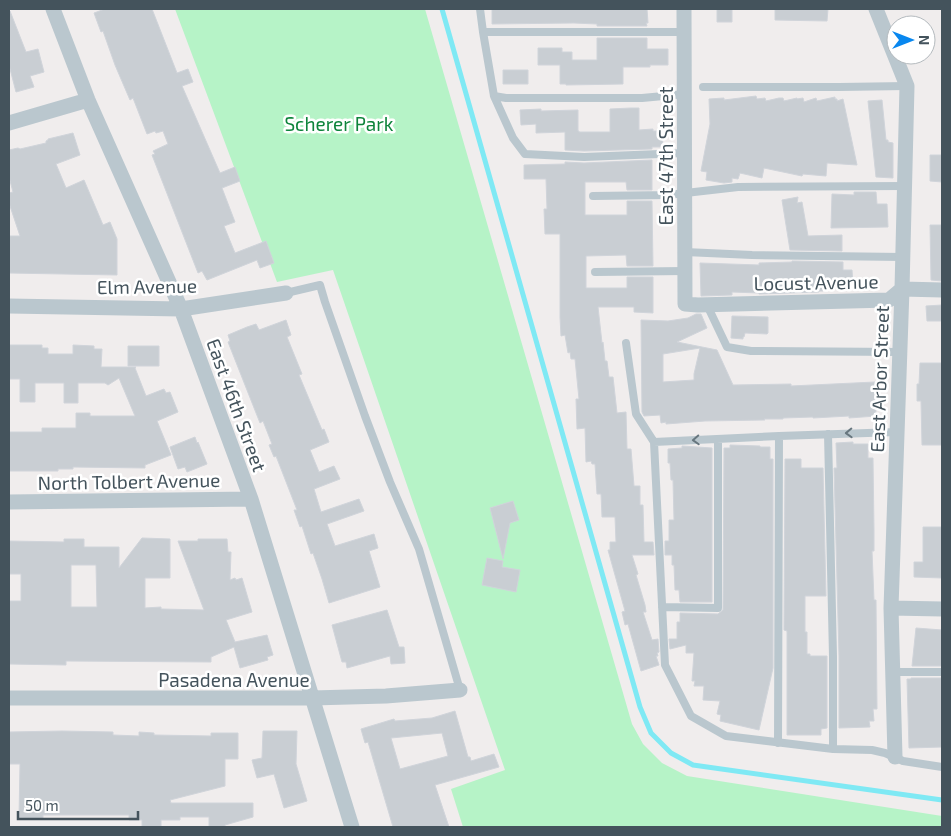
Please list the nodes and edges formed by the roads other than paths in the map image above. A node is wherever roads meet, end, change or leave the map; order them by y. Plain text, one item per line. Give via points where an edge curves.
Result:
1 (53, 9) edge
2 (480, 9) edge
3 (684, 9) edge
4 (876, 9) edge
5 (482, 32) junction
6 (684, 32) junction
7 (907, 86) junction
8 (703, 87) dead end
9 (685, 94) junction
10 (494, 96) junction
11 (88, 100) junction
12 (9, 123) edge
13 (685, 153) junction
14 (904, 186) junction
15 (685, 193) junction
16 (593, 196) dead end
17 (685, 252) junction
18 (903, 257) junction
19 (685, 271) junction
20 (595, 272) dead end
21 (902, 289) junction
22 (942, 290) edge
23 (286, 293) joint
24 (685, 304) joint
25 (707, 304) junction
26 (9, 306) edge
27 (181, 309) junction
28 (626, 343) dead end
29 (900, 352) junction
30 (897, 432) junction
31 (828, 434) junction
32 (779, 436) junction
33 (718, 439) junction
34 (654, 442) junction
35 (251, 499) junction
36 (9, 502) edge
37 (662, 607) junction
38 (891, 608) junction
39 (942, 609) edge
40 (893, 672) junction
41 (942, 672) edge
42 (460, 690) joint
43 (9, 698) edge
44 (312, 698) junction
45 (778, 743) junction
46 (832, 749) junction
47 (895, 757) junction
48 (942, 767) edge
49 (352, 827) edge

1 - 11 street, East 46th Street
2 - 5 lane
3 - 6 street, East 47th Street
4 - 7 street, East Arbor Street
5 - 6 lane
5 - 10 lane
6 - 9 street, East 47th Street
7 - 8 lane
7 - 14 street, East Arbor Street
9 - 10 lane via 642,98
9 - 13 street, East 47th Street
10 - 13 lane via 513,138 526,154 584,157
11 - 12 street
11 - 27 street, East 46th Street
13 - 15 street, East 47th Street
14 - 15 lane via 738,187
14 - 18 street, East Arbor Street
15 - 16 lane
15 - 17 street, East 47th Street
17 - 18 lane
17 - 19 street, East 47th Street
18 - 21 street, East Arbor Street
19 - 20 lane
19 - 24 street, East 47th Street
21 - 22 street, Locust Avenue
21 - 25 street, Locust Avenue via 889,300
21 - 29 street, East Arbor Street
23 - 27 street, Elm Avenue
23 - 42 lane via 320,286 374,440 419,549
24 - 25 street, Locust Avenue
25 - 29 lane via 727,347 751,351
26 - 27 street, Elm Avenue
27 - 35 street, East 46th Street
28 - 34 lane via 636,414
29 - 30 street, East Arbor Street
30 -> 31 lane
30 - 38 street, East Arbor Street
31 - 32 lane
31 - 46 lane
32 - 33 lane
32 - 45 lane
33 -> 34 lane
33 - 37 lane via 718,608
34 - 37 lane
35 - 36 street, North Tolbert Avenue
35 - 44 street, East 46th Street
37 - 45 lane via 665,665 691,716 726,736
38 - 39 street
38 - 40 street, East Arbor Street
40 - 41 lane
40 - 47 street, East Arbor Street
42 - 44 street, Pasadena Avenue
43 - 44 street, Pasadena Avenue
44 - 49 street, East 46th Street
45 - 46 lane
46 - 47 lane via 872,750
47 - 48 lane

